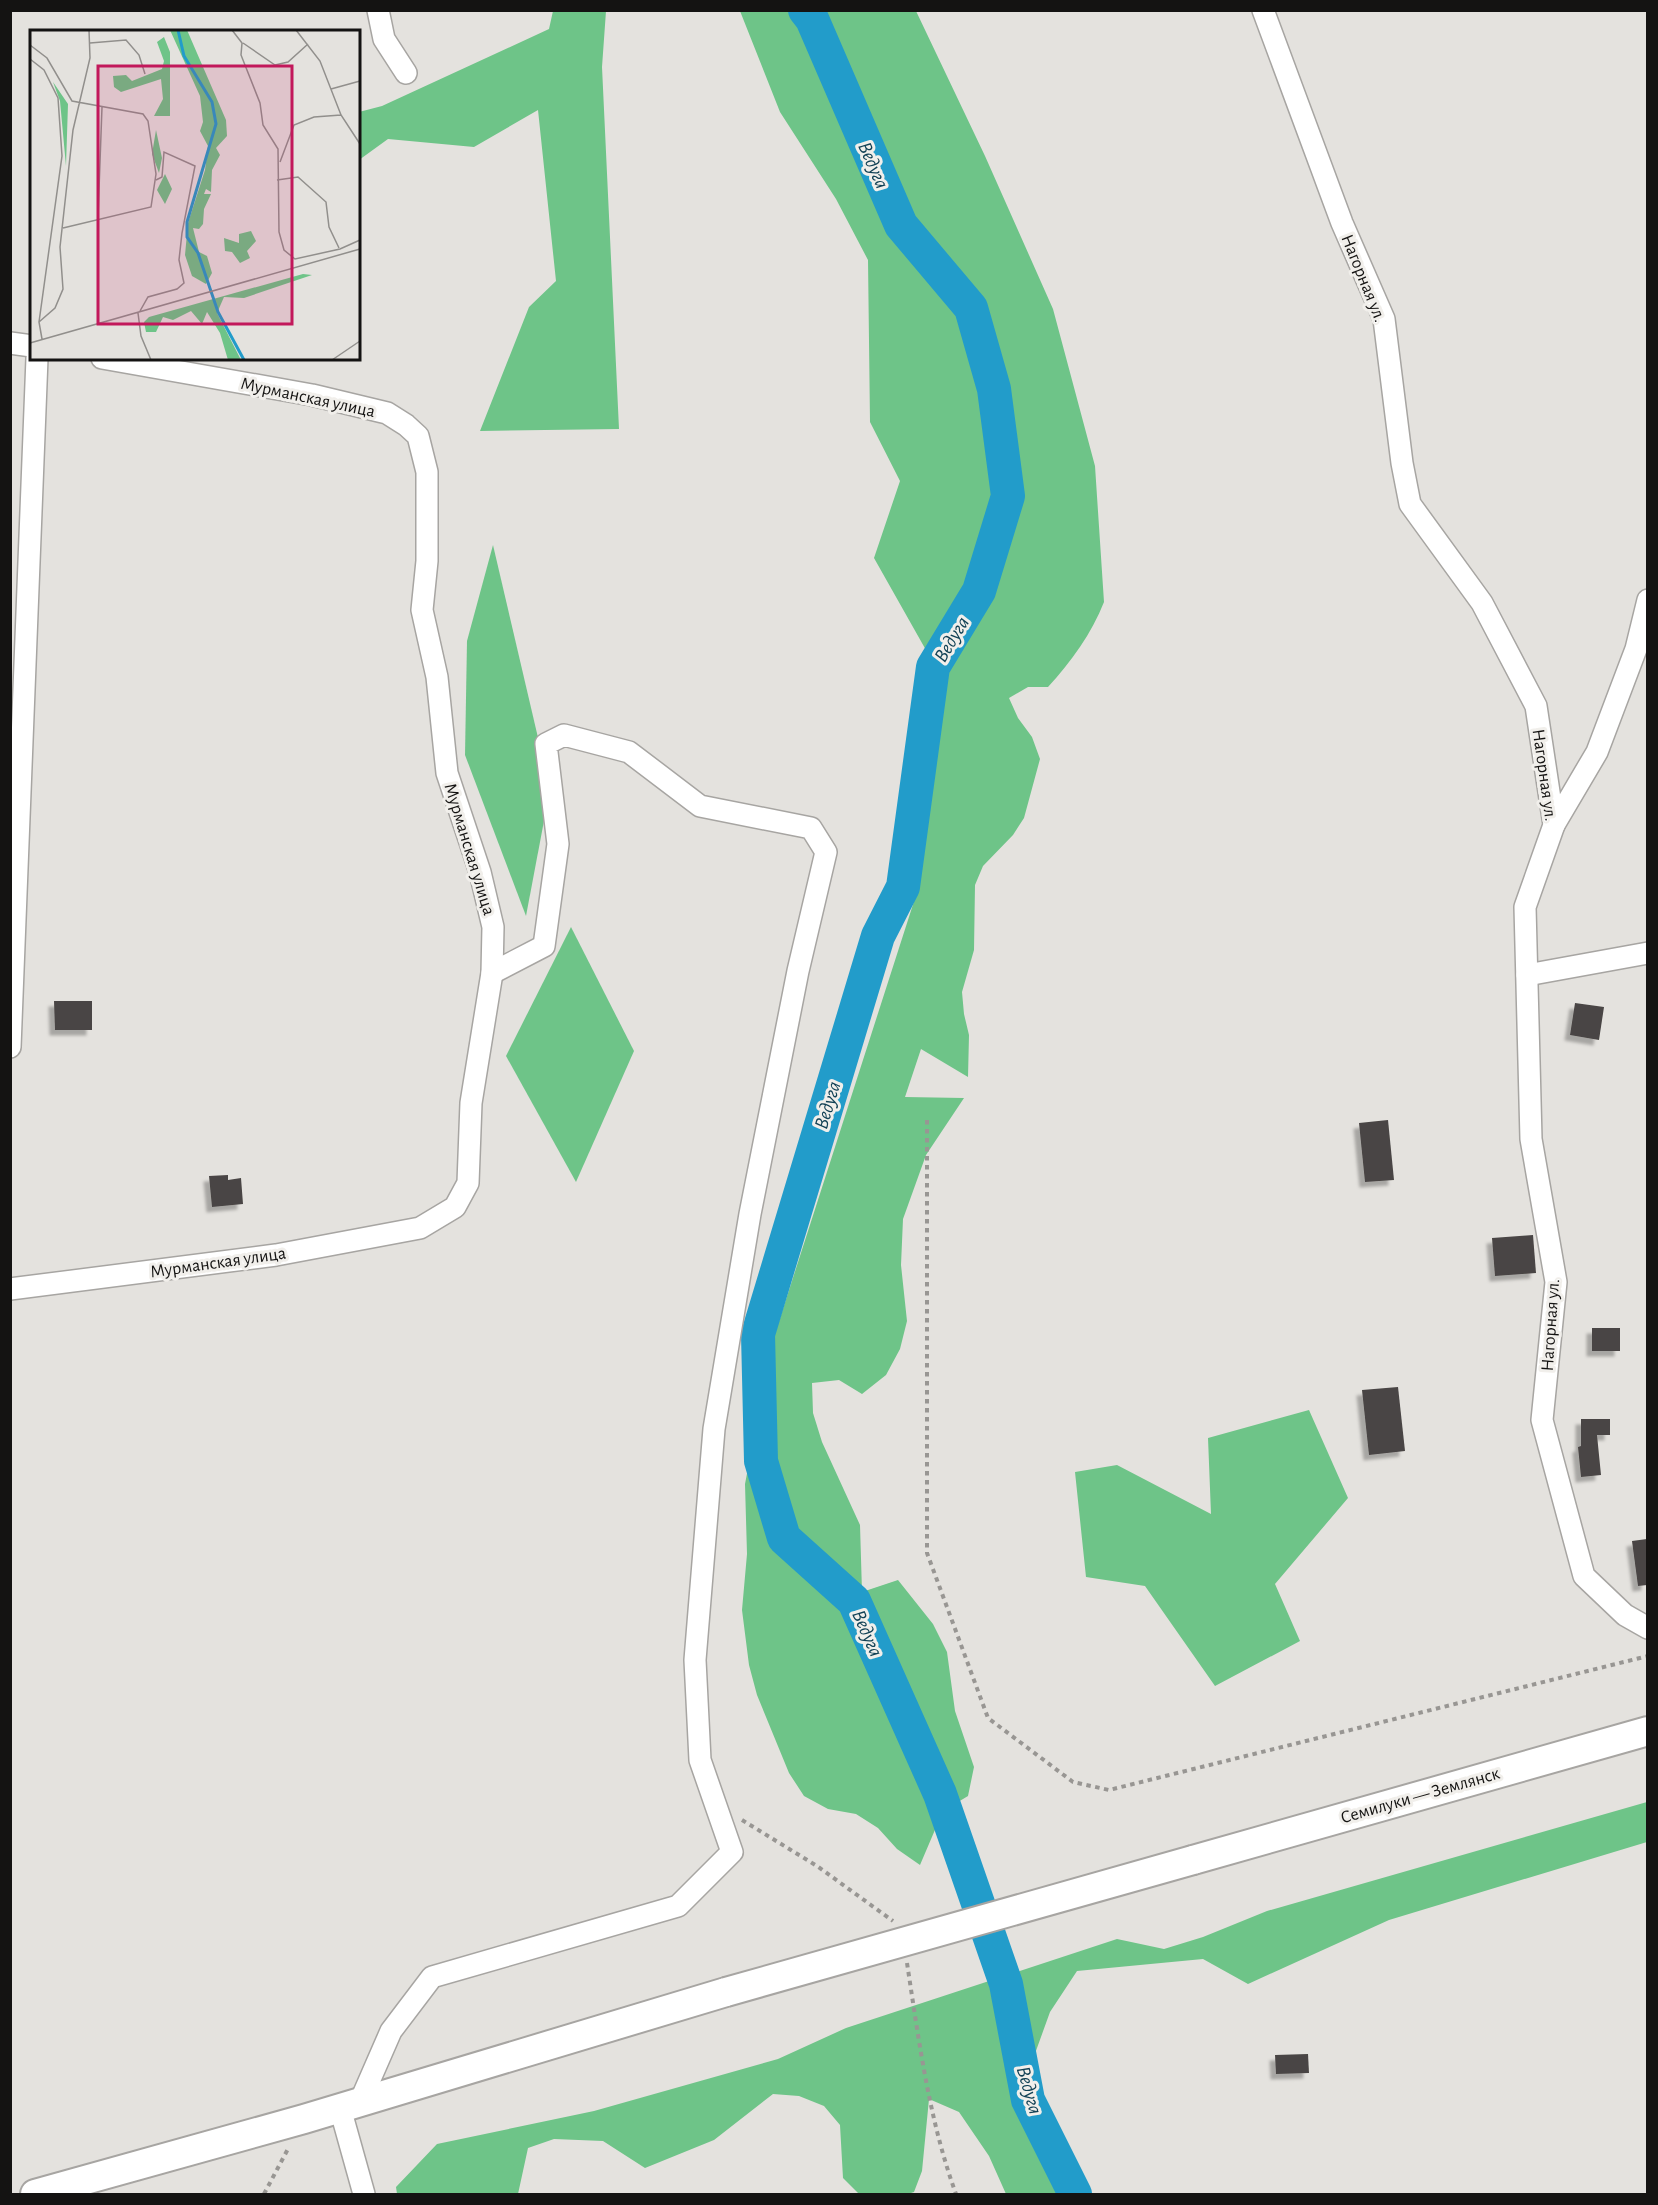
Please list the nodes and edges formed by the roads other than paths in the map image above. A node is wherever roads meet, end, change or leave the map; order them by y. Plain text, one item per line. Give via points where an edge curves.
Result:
1 (378, 10) edge
2 (1263, 10) edge
3 (406, 73) dead end
4 (10, 343) edge
5 (30, 346) edge
6 (37, 360) edge
7 (113, 360) edge
8 (1647, 600) edge
9 (1554, 825) junction
10 (1647, 953) edge
11 (492, 974) junction
12 (1527, 975) junction
13 (10, 1047) edge
14 (10, 1289) edge
15 (1647, 1628) edge
16 (1647, 1731) edge
17 (350, 2105) junction
18 (35, 2194) edge
19 (364, 2194) edge

1 - 3 street via 384,39
2 - 9 street, Нагорная ул. via 1342,223 1384,319 1410,504 1482,603 1536,706
4 - 5 street
6 - 13 street
7 - 11 street, Мурманская улица via 355,405 387,413 418,436 427,472 427,561 422,609 437,677 447,773 480,872 493,927
8 - 9 street via 1636,649 1597,752
9 - 12 street, Нагорная ул. via 1525,907
10 - 12 street
11 - 14 street, Мурманская улица via 471,1103 468,1183 455,1208 420,1228 276,1255
11 - 17 street via 544,946 558,844 546,744 564,735 629,752 700,806 811,828 826,852 750,1214 714,1430 695,1660 700,1760 732,1852 678,1906 432,1977 391,2031
12 - 15 street, Нагорная ул. via 1531,1138 1557,1282 1542,1420 1584,1576 1624,1615
16 - 17 main road, Семилуки — Землянск, bridge via 726,1992
17 - 18 main road, Семилуки — Землянск
17 - 19 street

